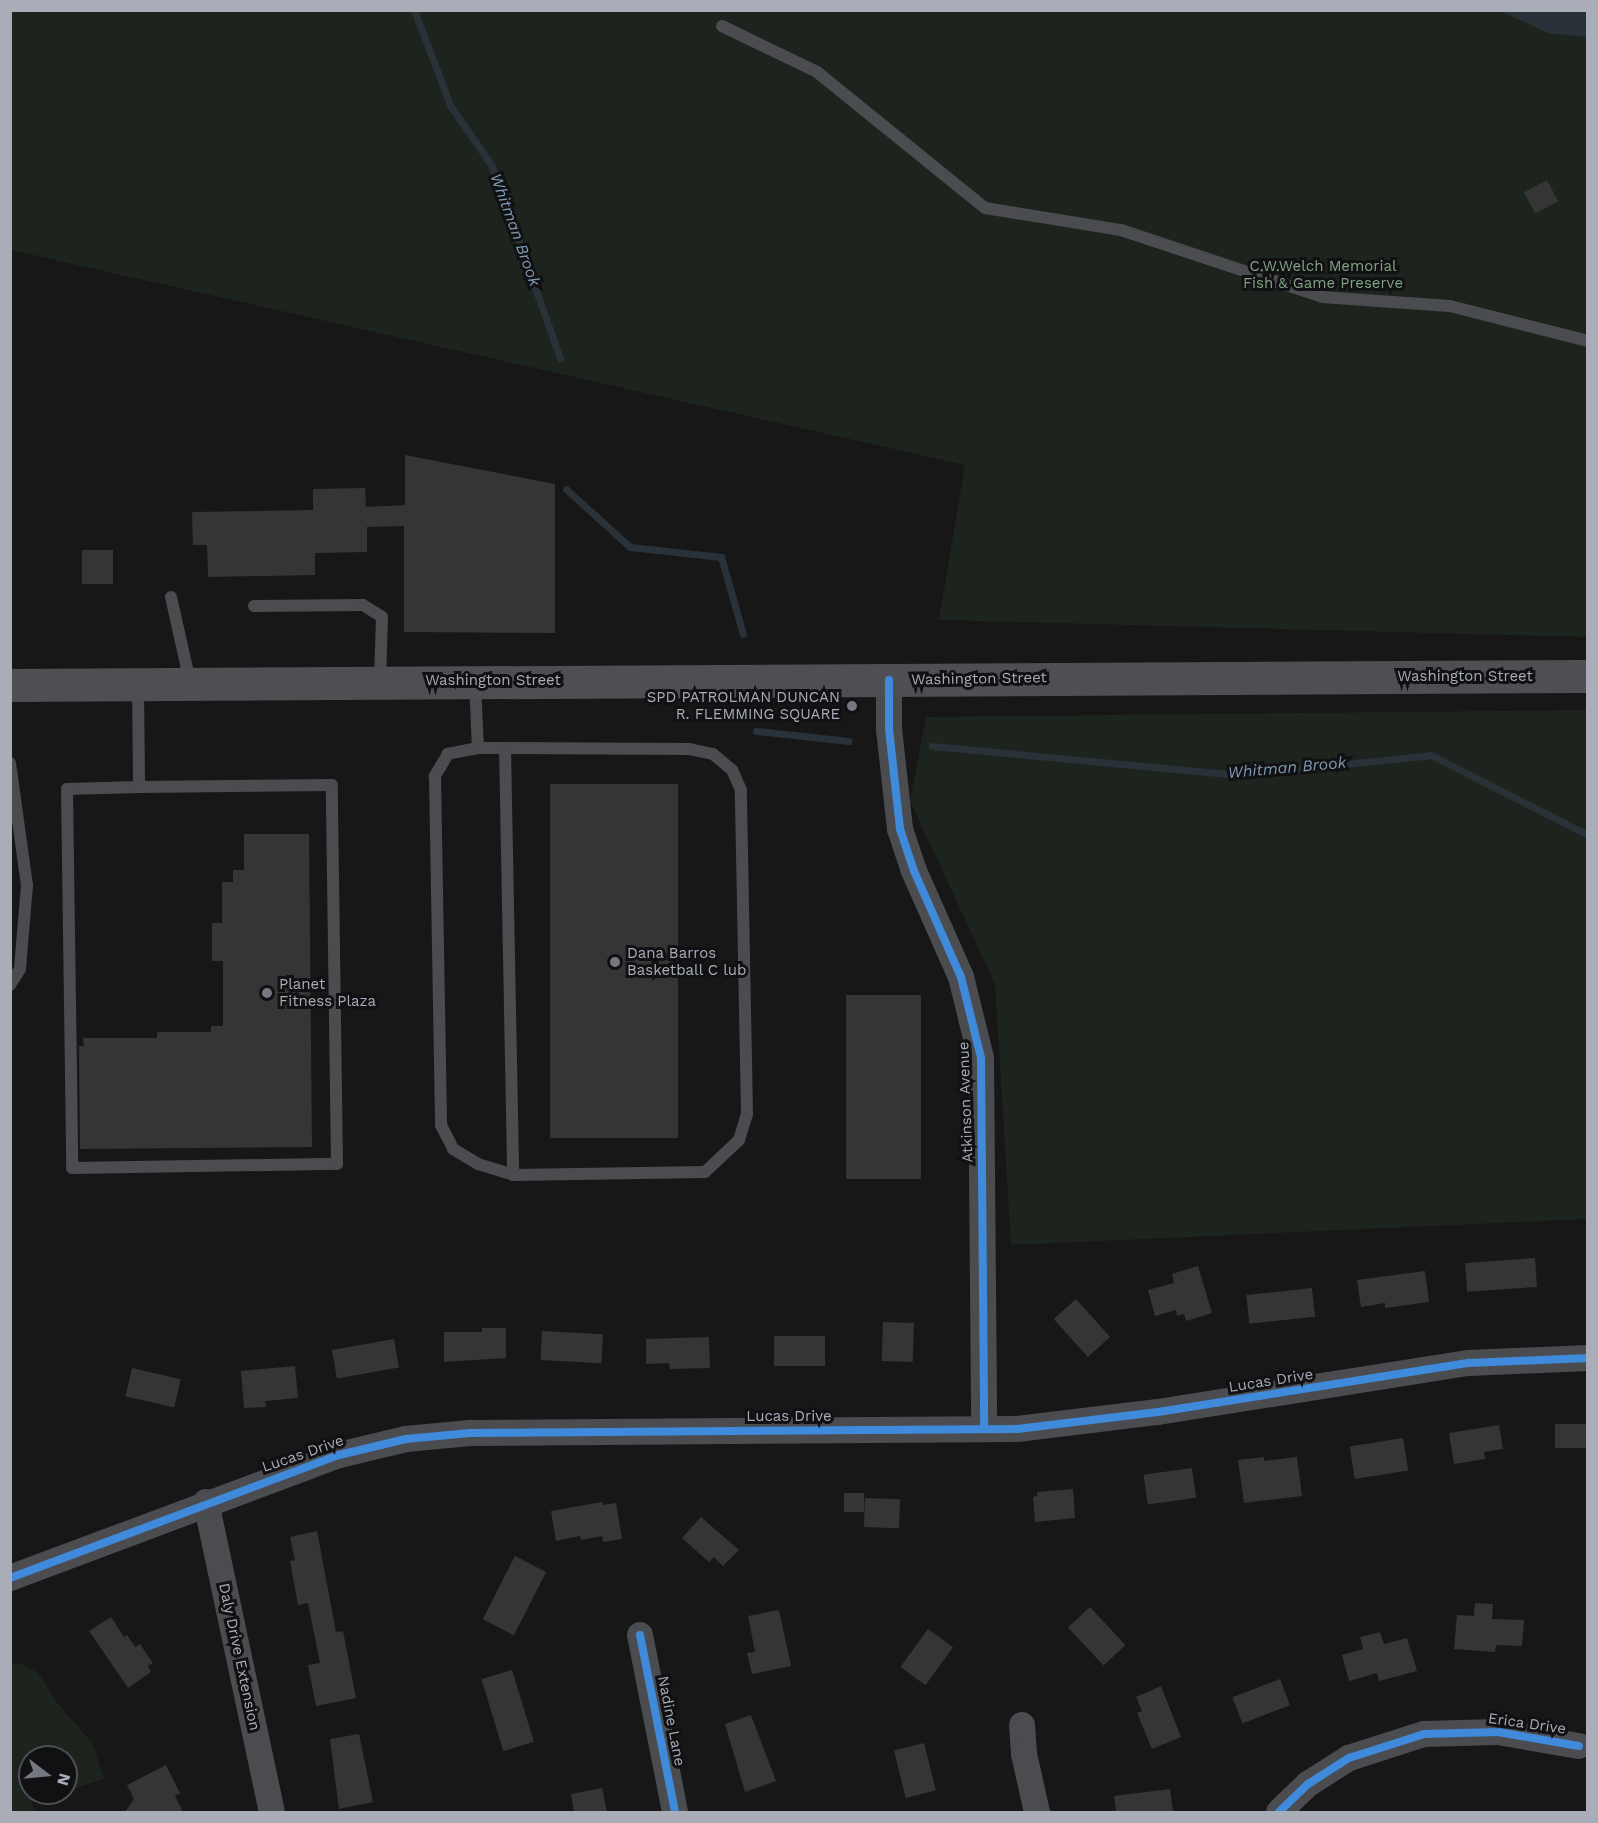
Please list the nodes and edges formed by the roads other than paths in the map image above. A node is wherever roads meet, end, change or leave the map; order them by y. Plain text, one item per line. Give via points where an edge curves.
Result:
1 (722, 26) dead end
2 (1587, 340) edge
3 (171, 597) dead end
4 (254, 606) dead end
5 (1587, 676) edge
6 (889, 680) junction
7 (475, 681) junction
8 (380, 682) junction
9 (190, 683) junction
10 (138, 684) junction
11 (10, 685) edge
12 (478, 748) junction
13 (505, 748) junction
14 (10, 763) edge
15 (139, 788) junction
16 (10, 986) edge
17 (513, 1175) junction
18 (1587, 1358) edge
19 (984, 1430) junction
20 (206, 1502) junction
21 (10, 1578) edge
22 (640, 1635) dead end
23 (1022, 1725) dead end
24 (1579, 1746) dead end
25 (272, 1812) edge
26 (675, 1812) edge
27 (1037, 1812) edge
28 (1278, 1812) edge

1 - 2 lane via 817,72 985,208 1121,230 1322,297 1450,306
3 - 9 lane
4 - 8 lane via 363,604 382,617
5 - 6 main road, Washington Street
6 - 7 main road, Washington Street
6 - 19 street, Atkinson Avenue via 888,729 900,829 914,872 962,977 981,1058
7 - 8 main road, Washington Street
7 - 12 lane
8 - 9 main road, Washington Street
9 - 10 main road, Washington Street
10 - 11 main road, Washington Street
10 - 15 lane
12 - 13 lane
12 - 17 lane via 448,754 435,776 441,1125 453,1149 478,1164
13 - 17 lane
13 - 17 lane via 690,749 713,754 732,770 741,790 747,1114 739,1140 705,1172
14 - 16 lane via 27,885 20,969
15 - 15 lane via 68,789 72,1168 337,1164 332,785
18 - 19 street, Lucas Drive via 1468,1364 1088,1422
19 - 20 street, Lucas Drive via 437,1435 373,1445
20 - 21 street, Lucas Drive
20 - 25 street, Daly Drive Extension
22 - 26 street, Nadine Lane
23 - 27 street via 1025,1764
24 - 28 street, Erica Drive via 1498,1732 1424,1734 1349,1758 1308,1784

